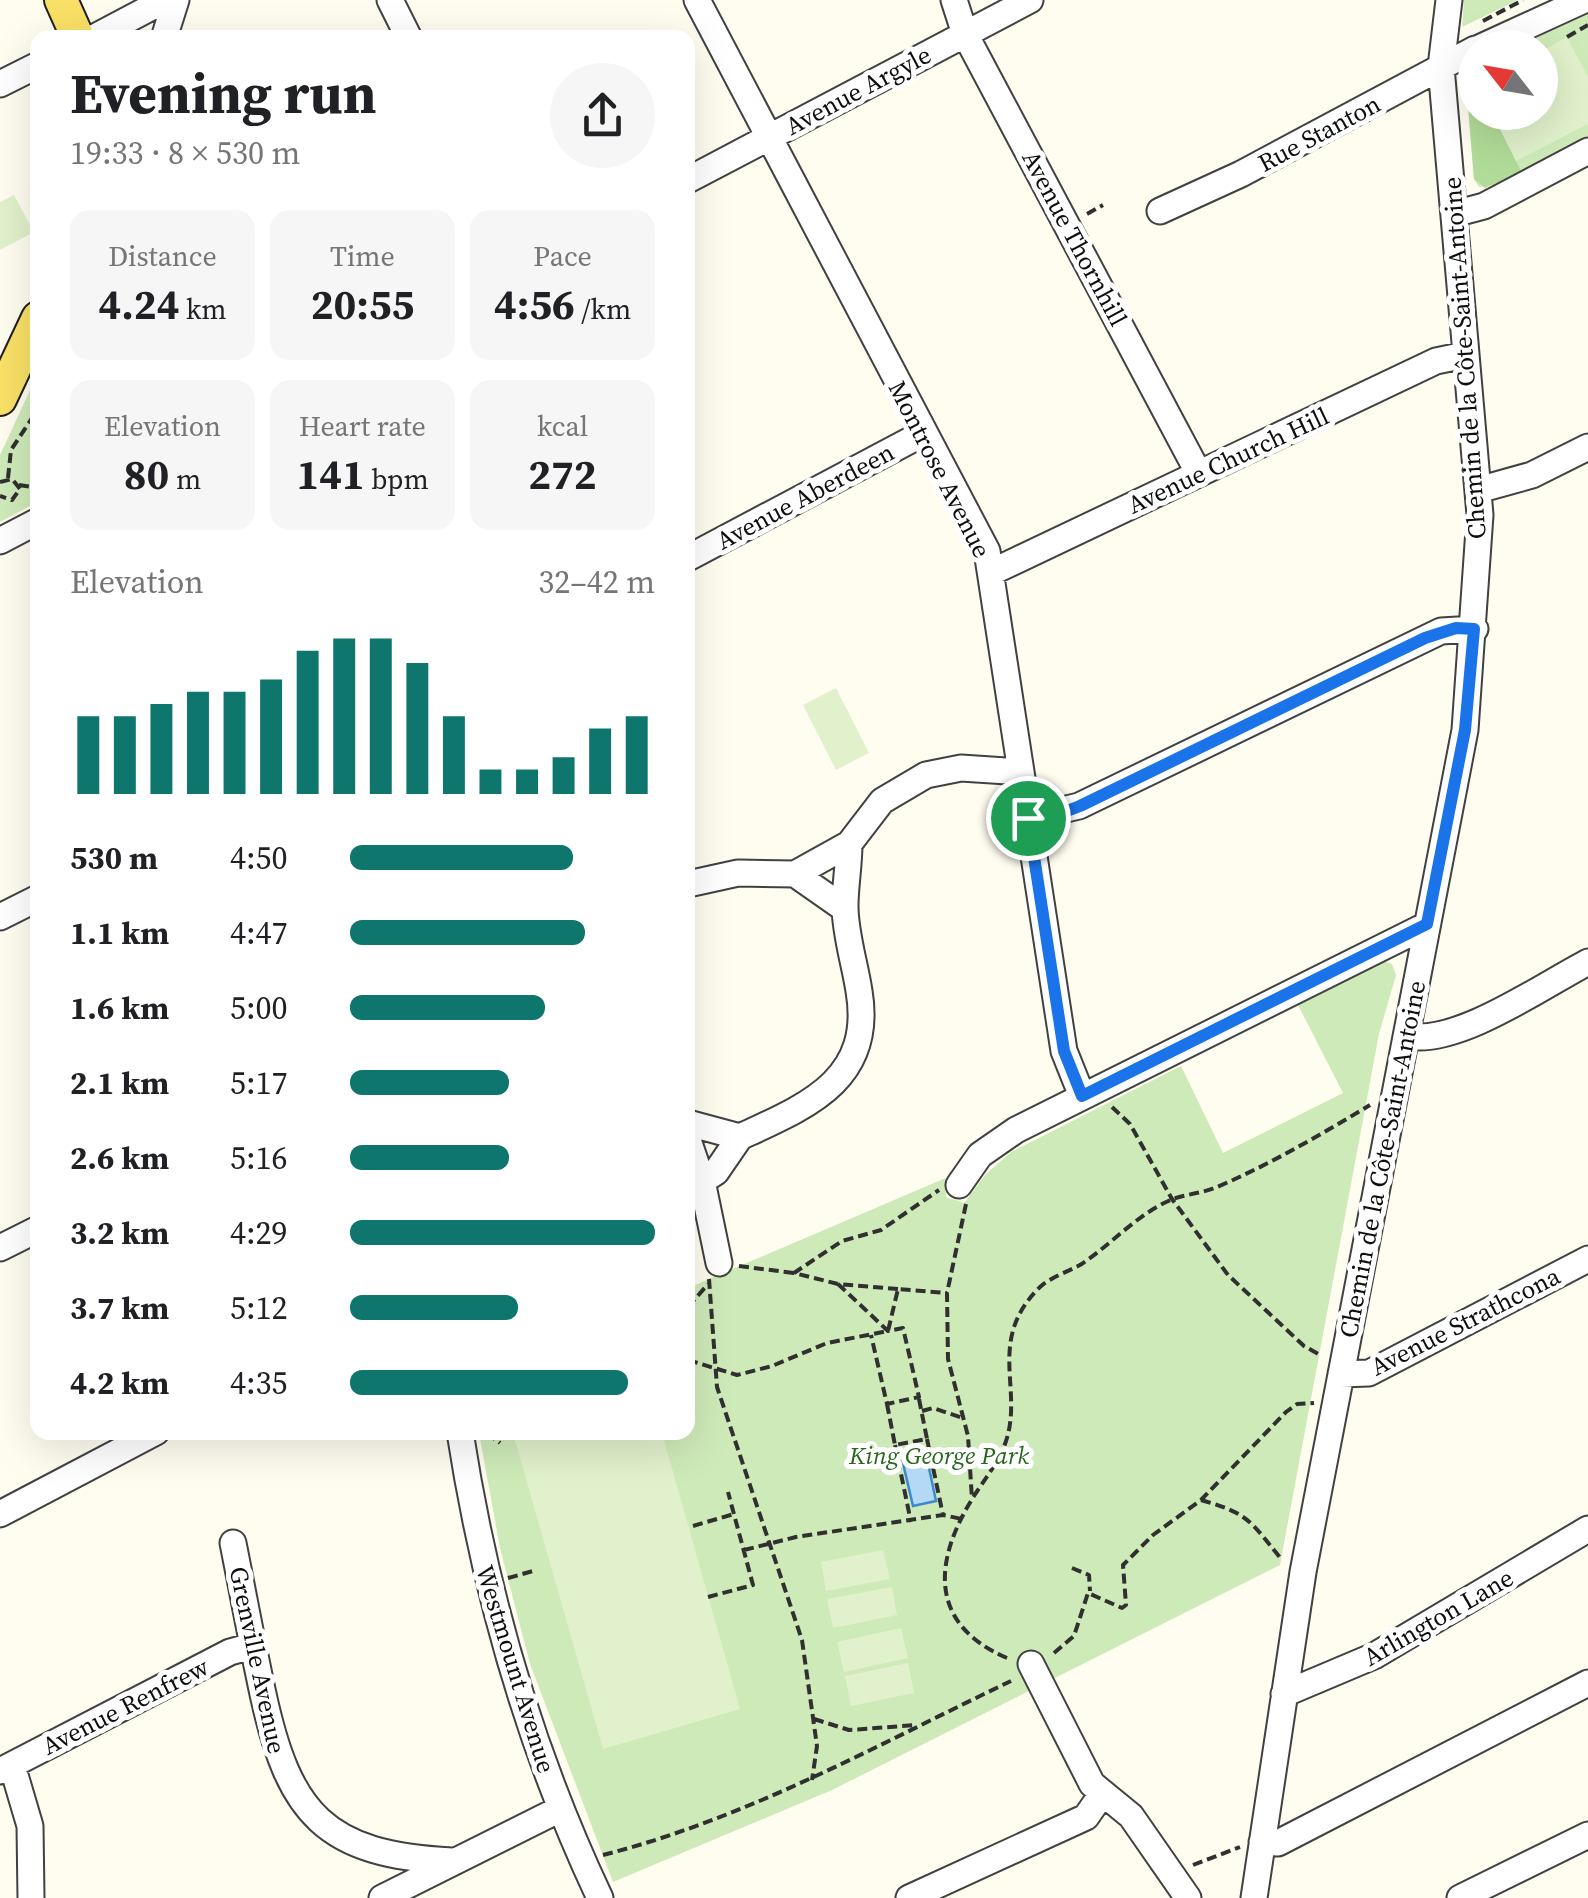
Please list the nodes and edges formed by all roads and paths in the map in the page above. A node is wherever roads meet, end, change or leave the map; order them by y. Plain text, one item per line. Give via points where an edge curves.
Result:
1 (62, 0) edge
2 (165, 0) edge
3 (176, 0) edge
4 (390, 0) edge
5 (697, 0) edge
6 (954, 0) edge
7 (1030, 0) edge
8 (1449, 0) edge
9 (1523, 0) edge
10 (1584, 0) edge
11 (1588, 25) edge
12 (75, 30) edge
13 (109, 30) edge
14 (167, 30) edge
15 (405, 30) edge
16 (1488, 30) edge
17 (1504, 30) edge
18 (965, 34) junction
19 (1567, 38) dead end
20 (1458, 55) edge
21 (1442, 67) junction
22 (30, 69) edge
23 (0, 84) edge
24 (768, 138) junction
25 (1588, 152) edge
26 (695, 176) edge
27 (1104, 204) dead end
28 (1160, 211) dead end
29 (1454, 214) junction
30 (1089, 225) dead end
31 (30, 335) edge
32 (1466, 355) junction
33 (0, 399) edge
34 (30, 422) edge
35 (922, 434) junction
36 (1588, 447) edge
37 (1200, 474) junction
38 (8, 478) junction
39 (0, 482) edge
40 (19, 485) junction
41 (30, 487) edge
42 (1478, 490) junction
43 (0, 497) edge
44 (30, 525) edge
45 (0, 541) edge
46 (695, 554) edge
47 (992, 572) junction
48 (1474, 629) junction
49 (1021, 772) junction
50 (1028, 818) junction
51 (849, 844) junction
52 (794, 874) junction
53 (695, 882) edge
54 (30, 902) edge
55 (844, 909) junction
56 (0, 918) edge
57 (1427, 924) junction
58 (1588, 962) edge
59 (1407, 1036) junction
60 (1094, 1099) junction
61 (1370, 1104) dead end
62 (695, 1125) edge
63 (740, 1137) junction
64 (695, 1160) edge
65 (702, 1181) junction
66 (957, 1190) junction
67 (1172, 1200) junction
68 (30, 1233) edge
69 (0, 1248) edge
70 (1588, 1259) edge
71 (717, 1271) junction
72 (794, 1272) junction
73 (838, 1284) junction
74 (898, 1289) junction
75 (947, 1293) junction
76 (695, 1298) edge
77 (888, 1331) junction
78 (871, 1334) junction
79 (695, 1362) edge
80 (1332, 1365) junction
81 (715, 1369) junction
82 (919, 1397) junction
83 (1314, 1403) dead end
84 (887, 1404) junction
85 (922, 1411) junction
86 (963, 1418) junction
87 (927, 1439) junction
88 (141, 1440) edge
89 (462, 1440) edge
90 (496, 1440) edge
91 (500, 1443) dead end
92 (895, 1445) junction
93 (728, 1492) dead end
94 (972, 1498) junction
95 (1201, 1500) junction
96 (0, 1514) edge
97 (734, 1514) junction
98 (943, 1516) junction
99 (962, 1518) junction
100 (911, 1522) junction
101 (693, 1526) dead end
102 (1588, 1529) edge
103 (234, 1542) dead end
104 (772, 1542) junction
105 (744, 1550) junction
106 (1284, 1563) dead end
107 (1072, 1568) dead end
108 (533, 1571) dead end
109 (508, 1578) dead end
110 (1090, 1591) junction
111 (708, 1596) dead end
112 (252, 1646) junction
113 (1026, 1664) junction
114 (1588, 1684) edge
115 (1284, 1694) junction
116 (814, 1719) junction
117 (923, 1724) junction
118 (6, 1768) edge
119 (812, 1780) junction
120 (1102, 1794) junction
121 (560, 1809) junction
122 (1588, 1835) edge
123 (1252, 1844) junction
124 (375, 1852) junction
125 (602, 1856) dead end
126 (452, 1861) junction
127 (1179, 1890) edge
128 (913, 1897) edge
129 (30, 1898) edge
130 (371, 1898) edge
131 (382, 1898) edge
132 (600, 1898) edge
133 (1254, 1898) edge
134 (1460, 1898) edge

1 - 12 main road
2 - 13 street
3 - 14 street
4 - 15 street
5 - 24 street, Montrose Avenue
6 - 18 street, Avenue Thornhill
7 - 18 street, Avenue Argyle
8 - 21 street, Chemin de la Côte-Saint-Antoine
9 - 16 path
10 - 17 street, Rue Stanton
11 - 19 path
18 - 24 street, Avenue Argyle
18 - 37 street, Avenue Thornhill
20 - 21 street, Rue Stanton
21 - 28 street, Rue Stanton
21 - 29 street, Chemin de la Côte-Saint-Antoine
22 - 23 street
24 - 26 street, Avenue Argyle
24 - 35 street, Montrose Avenue
25 - 29 street via 1484,206
27 - 30 path via 1084,216
29 - 32 street, Chemin de la Côte-Saint-Antoine
31 - 33 main road
32 - 37 street, Avenue Church Hill via 1436,361
32 - 42 street, Chemin de la Côte-Saint-Antoine
34 - 38 path via 11,450
35 - 46 street, Avenue Aberdeen
35 - 47 street, Montrose Avenue
36 - 42 street via 1532,475
37 - 47 street, Avenue Church Hill
38 - 39 path
38 - 40 path
40 - 41 path
40 - 43 path via 14,499
42 - 48 street, Chemin de la Côte-Saint-Antoine
44 - 45 street
47 - 49 street, Montrose Avenue
48 - 50 street via 1441,631 1080,806
48 - 57 street, Chemin de la Côte-Saint-Antoine via 1465,730
49 - 50 street, Montrose Avenue
49 - 51 street via 961,768 926,775 882,801
50 - 60 street, Montrose Avenue via 1064,1051
51 - 52 street
51 - 55 street
52 - 53 street via 738,873
52 - 55 street
54 - 56 street
55 - 63 street via 862,1019 856,1048 825,1093
57 - 59 street, Chemin de la Côte-Saint-Antoine
57 - 60 street
58 - 59 street via 1460,1029 1426,1040
59 - 80 street, Chemin de la Côte-Saint-Antoine
60 - 66 street via 995,1142 967,1169
60 - 67 path via 1130,1124
61 - 67 path via 1256,1169
62 - 63 street
63 - 65 street
64 - 65 street
65 - 71 street
66 - 72 path via 881,1230 842,1241
66 - 75 path via 962,1240
67 - 80 path via 1247,1298
67 - 94 path via 1044,1283 1025,1303 1006,1370 1011,1413 1005,1444
68 - 69 street
70 - 80 street, Avenue Strathcona via 1368,1373
71 - 72 path
71 - 76 path
71 - 81 path
72 - 73 path
73 - 74 path
73 - 77 path
74 - 75 path
74 - 77 path
75 - 86 path via 948,1359
77 - 78 path
77 - 82 path via 903,1328
78 - 81 path via 736,1374
78 - 84 path
79 - 81 path
80 - 115 street, Chemin de la Côte-Saint-Antoine
81 - 104 path via 740,1462
82 - 84 path
82 - 85 path
83 - 95 path via 1286,1412
84 - 92 path
85 - 86 path
85 - 87 path
86 - 94 path
87 - 92 path
87 - 98 path
88 - 96 street
89 - 121 street, Westmount Avenue via 488,1581
90 - 91 path
92 - 100 path
93 - 97 path
94 - 99 path
95 - 106 path via 1245,1516
95 - 110 path via 1123,1566 1126,1605
97 - 101 path
97 - 105 path
98 - 99 path
98 - 100 path
99 - 113 path via 947,1558 947,1609 972,1638
100 - 104 path
102 - 115 street, Arlington Lane via 1374,1656
103 - 112 street, Grenville Avenue
104 - 105 path
104 - 116 path via 802,1640
105 - 111 path via 753,1586
107 - 110 path via 1089,1576
108 - 109 path
110 - 113 path via 1074,1636
112 - 118 street, Avenue Renfrew
112 - 124 street, Grenville Avenue via 276,1755 295,1793 322,1824
113 - 117 path
113 - 120 street
114 - 123 street via 1278,1843
115 - 123 street, Chemin de la Côte-Saint-Antoine
116 - 117 path via 848,1730
116 - 119 path
117 - 119 path
118 - 129 street via 30,1826
119 - 125 path via 691,1830
120 - 127 street via 1131,1816
120 - 128 street via 1086,1817
121 - 126 street
121 - 132 street, Westmount Avenue
122 - 134 street
123 - 127 path via 1196,1862
123 - 133 street, Chemin de la Côte-Saint-Antoine
124 - 126 street, Grenville Avenue
124 - 130 street
126 - 131 street

